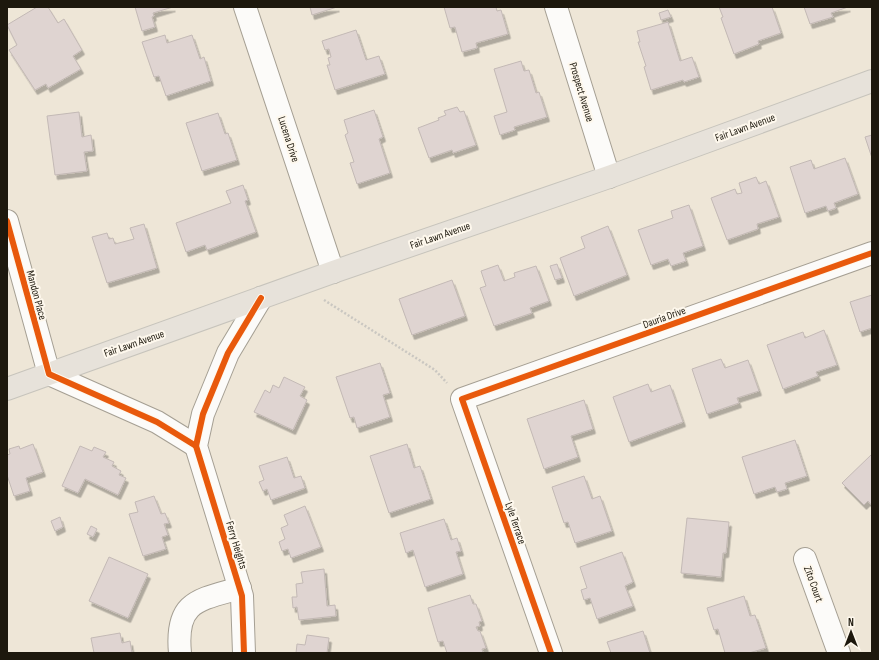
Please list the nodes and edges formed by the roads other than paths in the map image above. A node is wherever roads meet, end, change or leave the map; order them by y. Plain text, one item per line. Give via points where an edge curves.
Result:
1 (245, 7) edge
2 (556, 7) edge
3 (872, 81) edge
4 (609, 177) junction
5 (7, 221) edge
6 (872, 253) edge
7 (333, 272) junction
8 (261, 298) junction
9 (49, 374) junction
10 (7, 389) edge
11 (462, 399) joint
12 (196, 446) junction
13 (805, 559) dead end
14 (240, 588) junction
15 (180, 653) edge
16 (244, 653) edge
17 (551, 653) edge
18 (839, 653) edge

1 - 7 street, Lucena Drive
2 - 4 street, Prospect Avenue
3 - 4 main road, Fair Lawn Avenue
4 - 7 main road, Fair Lawn Avenue
5 - 9 street, Mandon Place
6 - 11 street, Dauria Drive
7 - 8 main road, Fair Lawn Avenue
8 - 9 main road, Fair Lawn Avenue
8 - 12 street, Ferry Heights via 228,353 203,414
9 - 10 main road, Fair Lawn Avenue
9 - 12 street via 157,422
11 - 17 street, Lyle Terrace
12 - 14 street, Ferry Heights
13 - 18 street, Zito Court
14 - 15 street via 200,600 183,614 178,638
14 - 16 street, Ferry Heights

